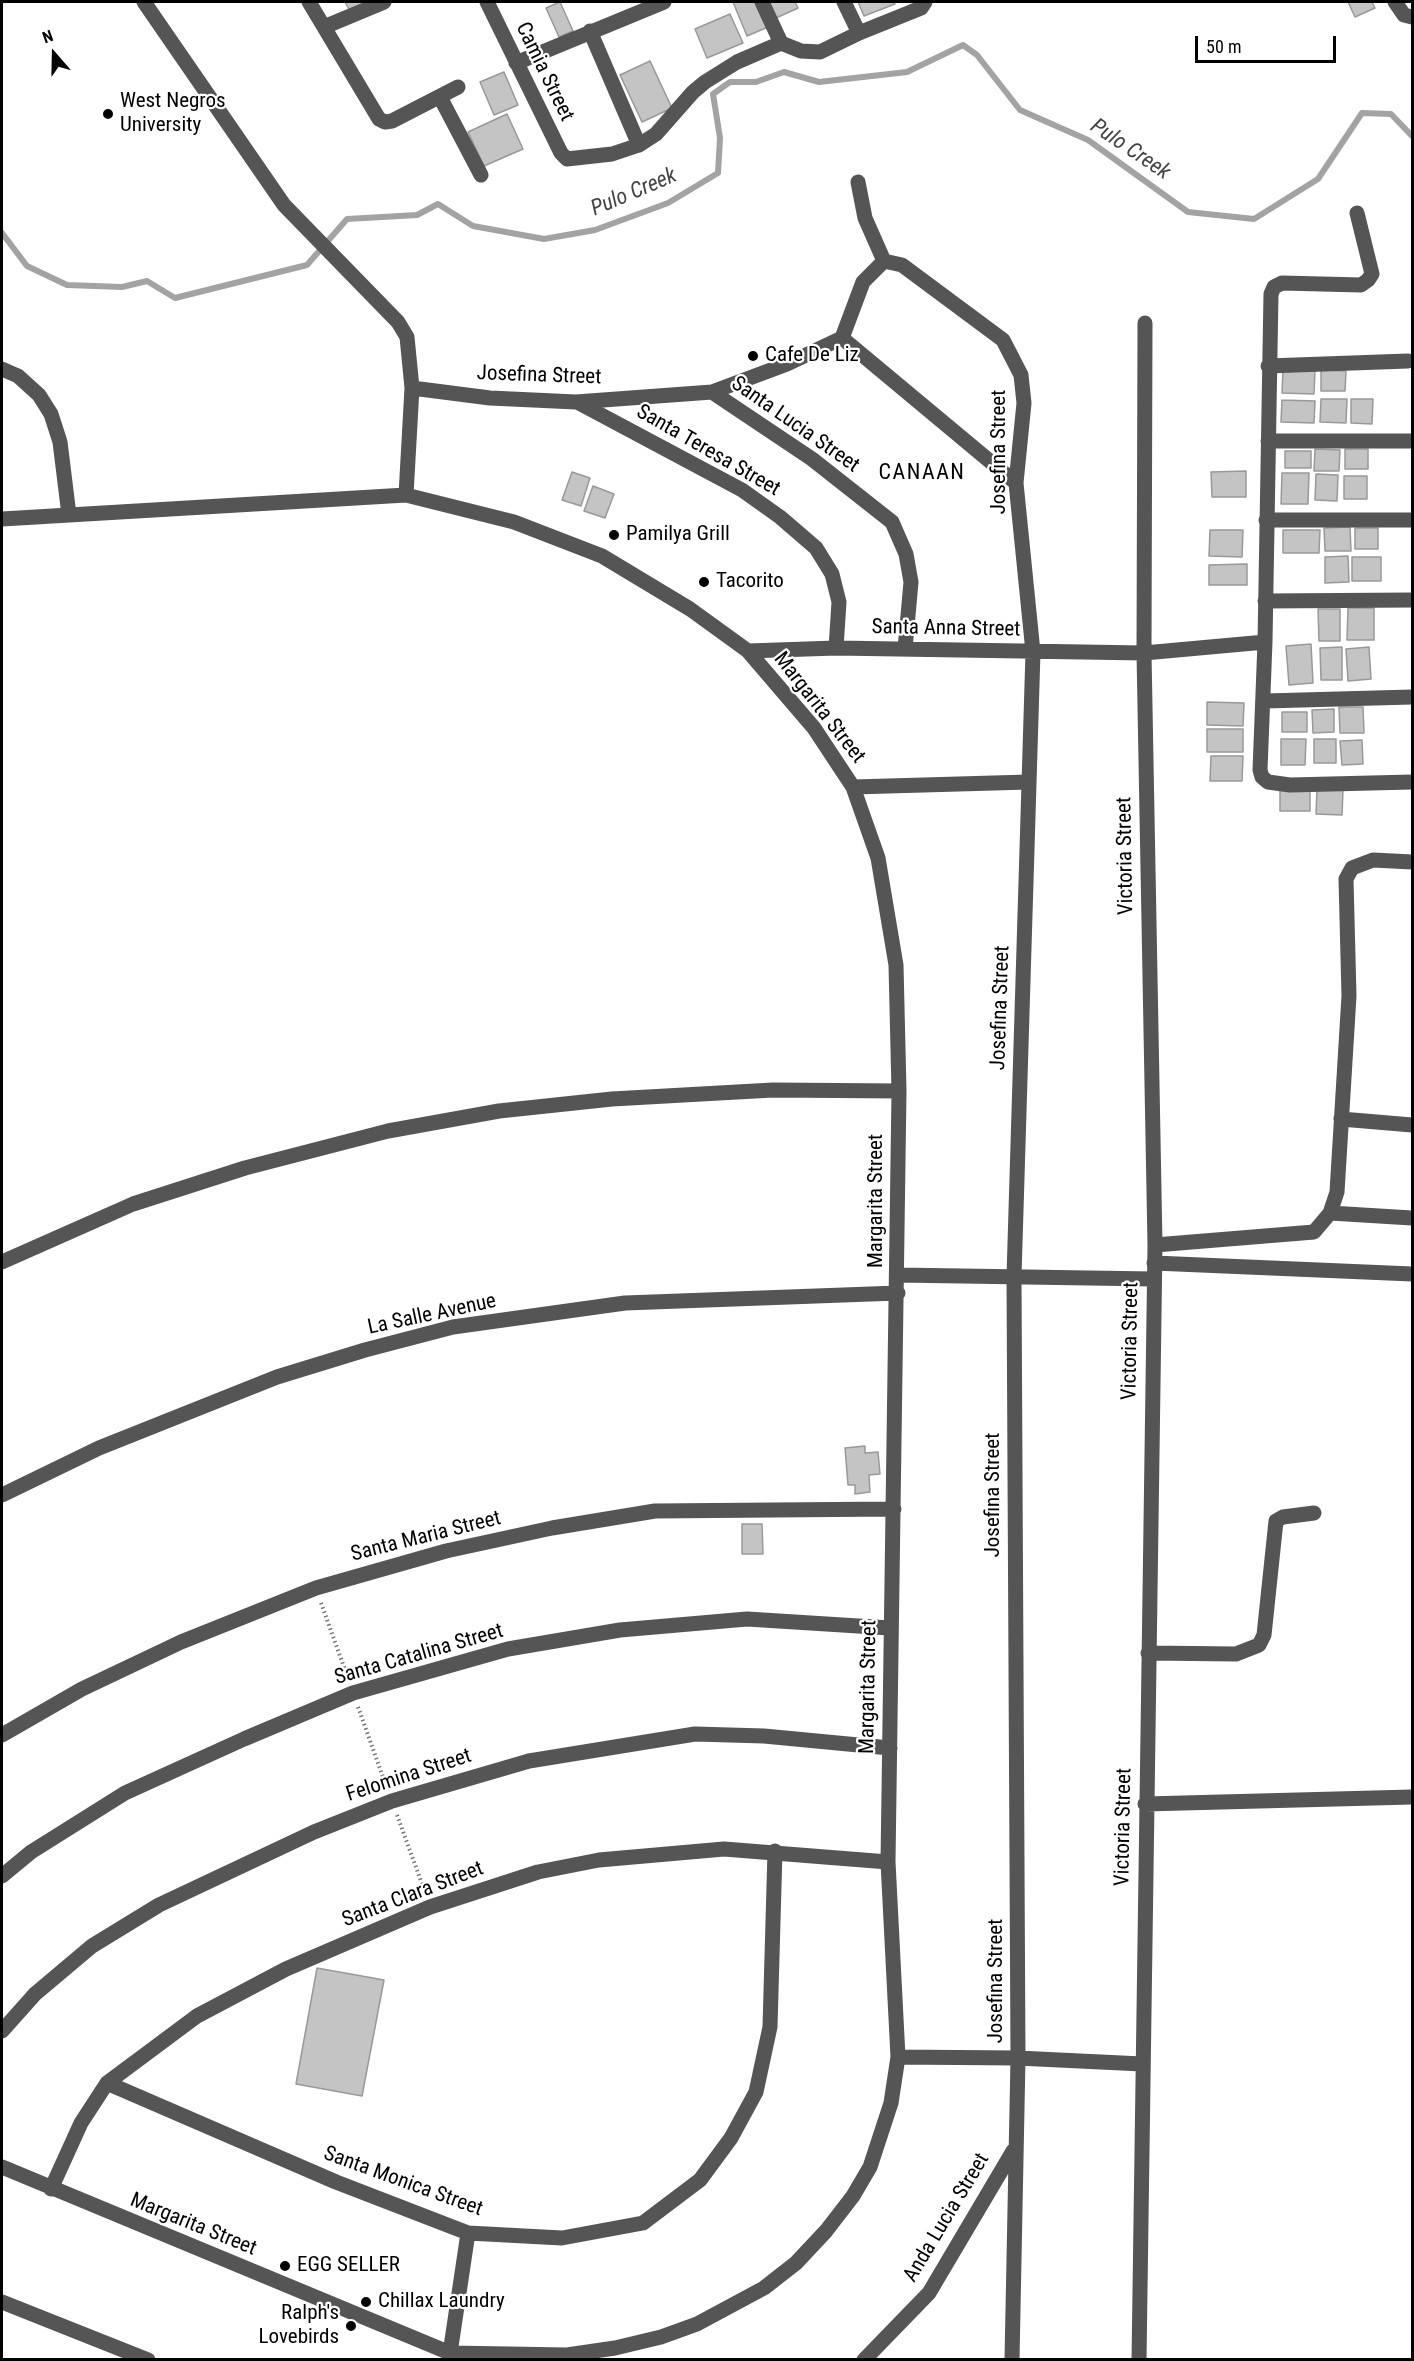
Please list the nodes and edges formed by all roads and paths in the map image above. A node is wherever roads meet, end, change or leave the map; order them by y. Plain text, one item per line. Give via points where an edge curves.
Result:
1 (144, 2) edge
2 (309, 2) edge
3 (384, 2) edge
4 (487, 2) edge
5 (664, 2) edge
6 (762, 2) edge
7 (844, 2) edge
8 (925, 2) edge
9 (1395, 2) edge
10 (1413, 17) edge
11 (324, 27) junction
12 (590, 31) junction
13 (860, 33) junction
14 (781, 43) junction
15 (516, 63) junction
16 (458, 87) dead end
17 (440, 97) junction
18 (639, 145) junction
19 (481, 175) dead end
20 (858, 182) dead end
21 (1357, 213) dead end
22 (884, 261) junction
23 (1145, 323) dead end
24 (842, 338) junction
25 (1408, 361) dead end
26 (1268, 366) junction
27 (2, 369) edge
28 (412, 388) junction
29 (712, 392) junction
30 (576, 402) junction
31 (1268, 441) junction
32 (1413, 441) edge
33 (1016, 483) junction
34 (406, 495) junction
35 (69, 515) junction
36 (2, 519) edge
37 (1266, 520) junction
38 (1413, 520) edge
39 (1413, 600) edge
40 (1265, 601) junction
41 (1265, 642) junction
42 (836, 648) junction
43 (905, 650) junction
44 (748, 651) junction
45 (1033, 652) junction
46 (1144, 653) junction
47 (1413, 698) edge
48 (1264, 701) junction
49 (1029, 782) junction
50 (1413, 782) edge
51 (853, 787) junction
52 (1413, 862) edge
53 (899, 1091) junction
54 (1341, 1119) junction
55 (1413, 1125) edge
56 (1330, 1213) junction
57 (1413, 1218) edge
58 (1155, 1245) junction
59 (2, 1262) edge
60 (1154, 1263) junction
61 (1413, 1274) edge
62 (898, 1275) junction
63 (1014, 1276) junction
64 (1153, 1279) junction
65 (898, 1293) junction
66 (2, 1495) edge
67 (894, 1509) junction
68 (1314, 1513) dead end
69 (316, 1587) junction
70 (890, 1628) junction
71 (1148, 1653) junction
72 (353, 1693) junction
73 (2, 1735) edge
74 (890, 1748) junction
75 (1413, 1797) edge
76 (392, 1801) junction
77 (1145, 1803) junction
78 (775, 1851) junction
79 (888, 1862) junction
80 (2, 1876) edge
81 (430, 1907) junction
82 (2, 2031) edge
83 (898, 2057) junction
84 (1018, 2058) junction
85 (1142, 2064) junction
86 (107, 2083) junction
87 (1014, 2148) junction
88 (2, 2167) edge
89 (51, 2189) junction
90 (468, 2233) junction
91 (2, 2302) edge
92 (450, 2356) edge
93 (148, 2360) edge
94 (864, 2360) edge
95 (1012, 2360) edge
96 (1139, 2360) edge

1 - 28 street via 284,205 398,322 407,337
2 - 11 street
3 - 11 street
4 - 15 street, Camia Street
5 - 12 street
6 - 14 street
7 - 13 street
8 - 13 street via 921,8
9 - 10 street via 1404,15
11 - 17 street via 379,119 392,122
12 - 15 street
12 - 18 street
13 - 14 street via 820,52 801,51
14 - 18 street via 737,62 705,82 656,134
15 - 18 street, Camia Street via 567,159 612,154
16 - 17 street
17 - 19 street
20 - 22 street via 865,218
21 - 26 street via 1372,274 1361,285 1282,283 1274,287
22 - 24 street via 863,282
22 - 33 street, Josefina Street via 902,264 1003,339 1020,375 1024,403
23 - 46 street, Victoria Street
24 - 29 street, Josefina Street
24 - 33 street
25 - 26 street
26 - 31 street
27 - 35 street via 18,376 39,395 51,414 60,442
28 - 30 street, Josefina Street via 490,398
28 - 34 street
29 - 30 street, Josefina Street
29 - 43 street, Santa Lucia Street via 812,459 892,522 906,554 911,582
30 - 42 street, Santa Teresa Street via 742,490 816,548 832,574 839,602
31 - 32 street
31 - 37 street
33 - 45 street, Josefina Street
34 - 35 street, Margarita Street
34 - 44 street, Margarita Street via 514,522 602,556 690,609
35 - 36 street, Margarita Street
37 - 38 street
37 - 40 street
39 - 40 street
40 - 41 street
41 - 46 street, Santa Anna Street
41 - 48 street
42 - 43 street, Santa Anna Street
42 - 44 street, Santa Anna Street
43 - 45 street, Santa Anna Street
44 - 51 street, Margarita Street via 814,728
45 - 46 street, Santa Anna Street
45 - 49 street, Josefina Street
46 - 58 street, Victoria Street
47 - 48 street
48 - 50 street via 1260,770 1268,782
49 - 51 street
49 - 63 street, Josefina Street
51 - 53 street, Margarita Street via 878,858 896,965
52 - 54 street via 1373,860 1352,868 1346,879 1348,996
53 - 59 street via 773,1090 612,1099 499,1111 388,1131 245,1168 134,1204
53 - 62 street, Margarita Street
54 - 55 street
54 - 56 street via 1337,1192
56 - 57 street
56 - 58 street via 1314,1232
58 - 60 street, Victoria Street
60 - 61 street
60 - 64 street, Victoria Street
62 - 63 street
62 - 65 street, Margarita Street
63 - 64 street
63 - 84 street, Josefina Street
64 - 71 street, Victoria Street
65 - 66 street, La Salle Avenue via 625,1303 453,1328 277,1377 99,1448
65 - 67 street, Margarita Street
67 - 69 street, Santa Maria Street via 655,1511 457,1548
67 - 70 street, Margarita Street
68 - 71 street via 1276,1521 1264,1635 1259,1645 1236,1654
69 - 72 path
69 - 73 street, Santa Maria Street via 171,1647 82,1689
70 - 72 street, Santa Catalina Street via 747,1619 620,1630 508,1649
70 - 74 street, Margarita Street
71 - 77 street, Victoria Street
72 - 76 path
72 - 80 street, Santa Catalina Street via 125,1793 31,1852
74 - 76 street, Felomina Street via 695,1734 529,1761
74 - 79 street, Margarita Street
75 - 77 street
76 - 81 path
76 - 82 street, Felomina Street via 314,1832 159,1905 92,1946 35,1994
77 - 85 street, Victoria Street
78 - 79 street, Santa Clara Street
78 - 81 street, Santa Clara Street via 724,1849 598,1860 538,1872
78 - 90 street, Santa Monica Street via 770,2027 756,2092 731,2138 700,2180 643,2223 562,2238
79 - 83 street, Margarita Street
81 - 86 street, Santa Clara Street via 286,1969 207,2011
83 - 84 street
83 - 92 street, Margarita Street via 891,2103 870,2168 826,2231 796,2263 764,2288 697,2324 615,2348 567,2355
84 - 85 street
84 - 87 street, Josefina Street
85 - 96 street, Victoria Street
86 - 89 street, Santa Clara Street via 81,2123
86 - 90 street, Santa Monica Street via 336,2182
87 - 94 street, Anda Lucia Street via 929,2293
87 - 95 street, Josefina Street
88 - 89 street, Margarita Street
89 - 92 street, Margarita Street
90 - 92 street
91 - 93 street

